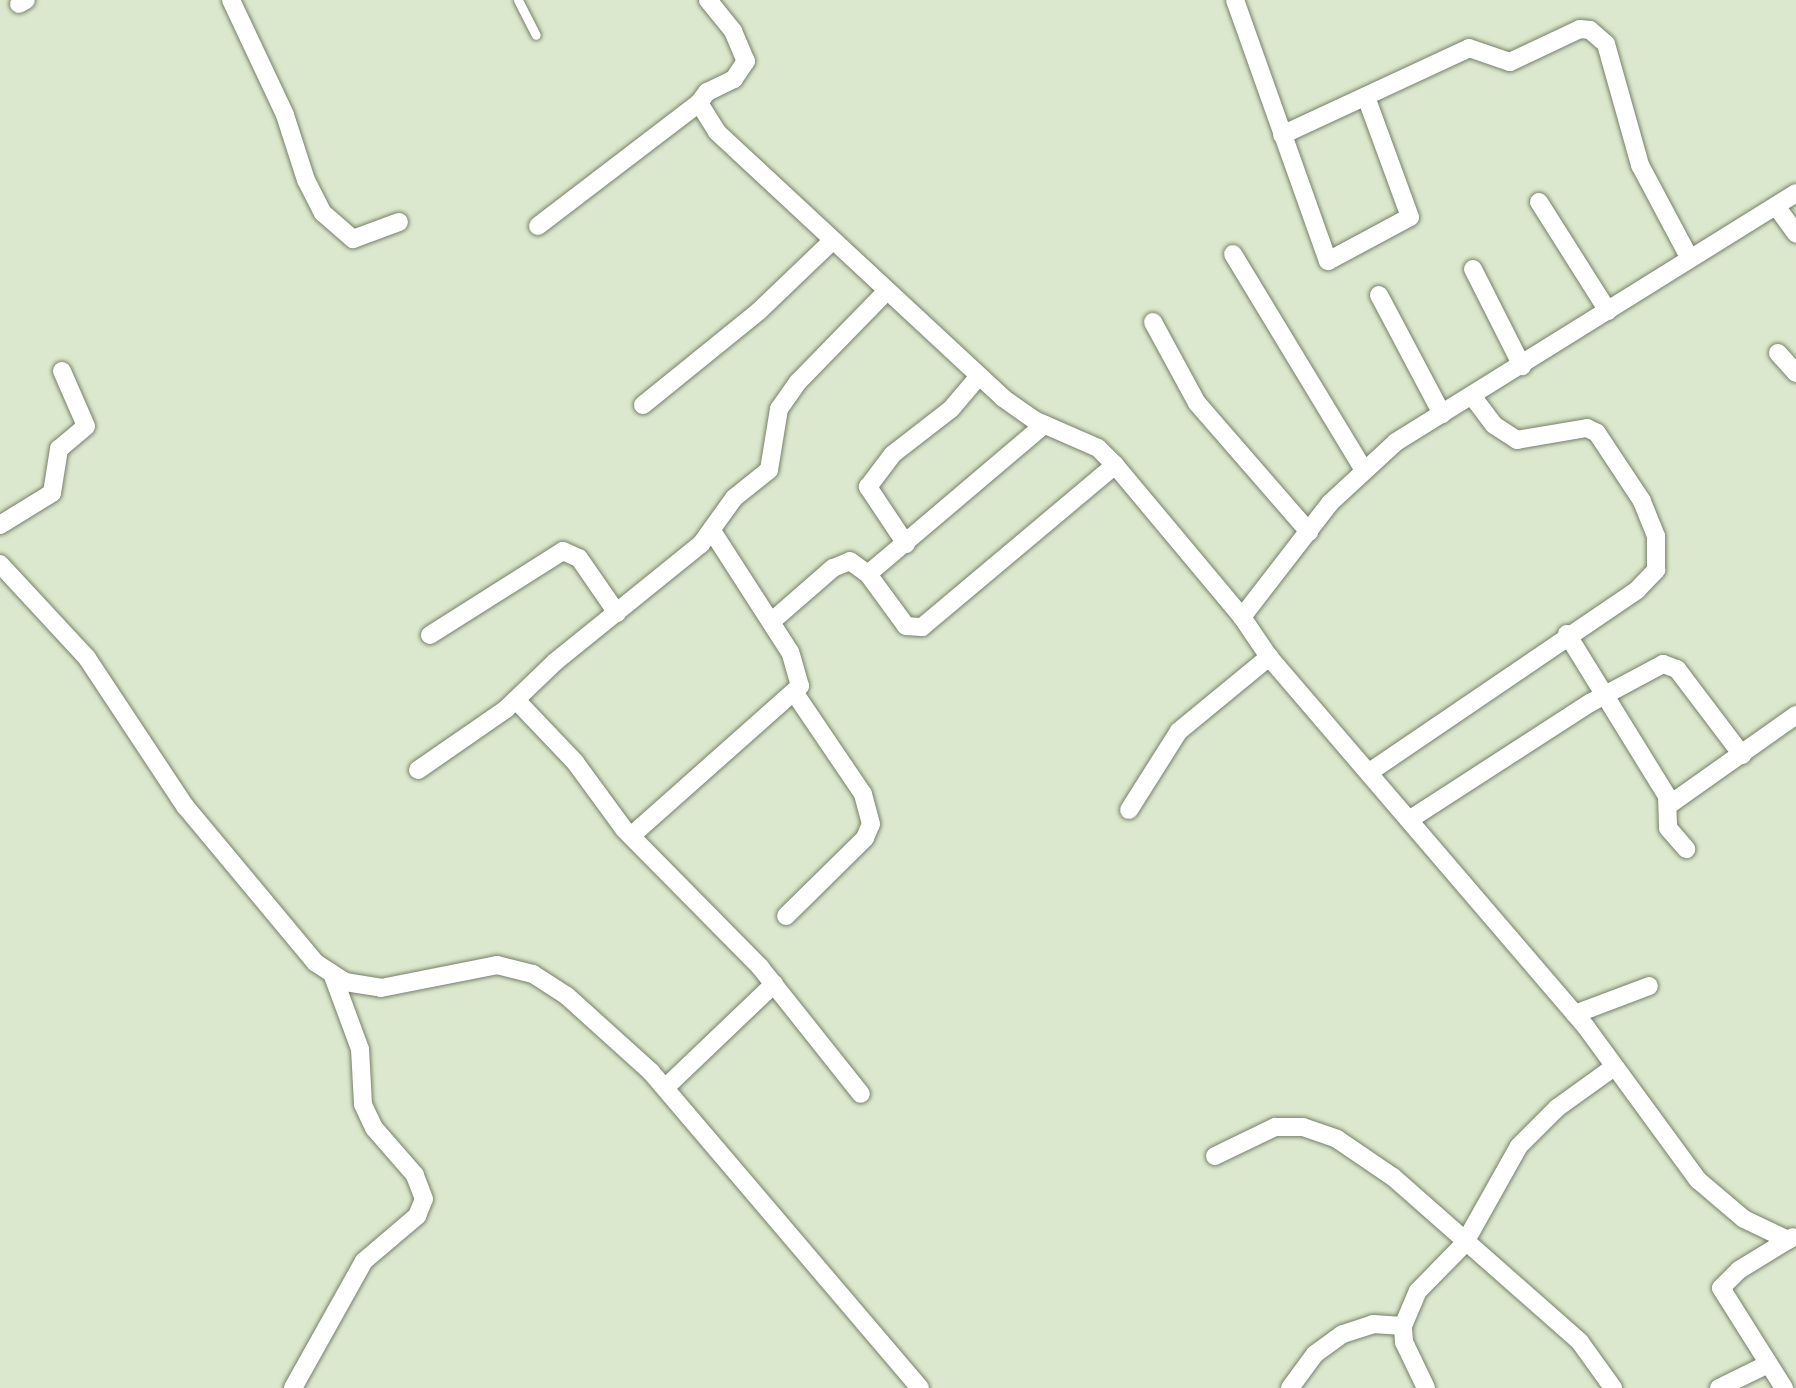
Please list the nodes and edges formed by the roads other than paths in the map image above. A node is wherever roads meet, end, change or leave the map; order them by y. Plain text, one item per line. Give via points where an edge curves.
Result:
1 (231, 0) edge
2 (518, 0) edge
3 (708, 0) edge
4 (1235, 0) edge
5 (536, 35) dead end
6 (1366, 97) junction
7 (699, 103) junction
8 (1282, 135) junction
9 (1796, 192) edge
10 (1539, 202) dead end
11 (1776, 206) junction
12 (399, 222) dead end
13 (538, 226) dead end
14 (1796, 234) edge
15 (830, 243) junction
16 (1233, 254) dead end
17 (1690, 260) junction
18 (1473, 269) dead end
19 (885, 293) junction
20 (1379, 296) dead end
21 (1608, 311) junction
22 (1153, 322) dead end
23 (1778, 353) dead end
24 (1522, 366) junction
25 (62, 371) dead end
26 (1796, 373) edge
27 (979, 376) junction
28 (1472, 396) junction
29 (643, 405) dead end
30 (1442, 414) junction
31 (1044, 425) junction
32 (1115, 465) junction
33 (1363, 469) junction
34 (0, 525) edge
35 (712, 531) junction
36 (1309, 532) junction
37 (906, 544) junction
38 (0, 564) edge
39 (868, 574) junction
40 (617, 613) junction
41 (1242, 617) junction
42 (771, 622) junction
43 (1567, 633) junction
44 (430, 634) dead end
45 (1269, 657) junction
46 (796, 695) junction
47 (1602, 696) junction
48 (516, 700) junction
49 (1796, 715) edge
50 (1742, 755) junction
51 (418, 770) dead end
52 (1371, 771) junction
53 (1669, 805) junction
54 (1129, 810) dead end
55 (1412, 818) junction
56 (631, 836) junction
57 (1686, 849) dead end
58 (786, 916) dead end
59 (333, 976) junction
60 (774, 984) junction
61 (1649, 986) dead end
62 (1575, 1014) junction
63 (1614, 1067) junction
64 (665, 1088) junction
65 (861, 1094) dead end
66 (1215, 1156) dead end
67 (1792, 1238) edge
68 (1464, 1244) junction
69 (1403, 1326) junction
70 (1768, 1364) junction
71 (293, 1388) edge
72 (920, 1388) edge
73 (1290, 1388) edge
74 (1426, 1388) edge
75 (1613, 1388) edge
76 (1719, 1388) edge
77 (1784, 1388) edge

1 - 12 street via 285,115 306,180 323,213 353,239
2 - 5 lane
3 - 7 street via 733,31 746,61 734,79 707,92
4 - 8 street
6 - 8 street
6 - 8 street via 1410,217 1328,261
6 - 17 street via 1469,48 1510,62 1580,29 1598,34 1611,58 1640,165
7 - 13 street
7 - 15 street via 717,132
9 - 11 street
10 - 21 street
11 - 14 street
11 - 17 street
15 - 19 street
15 - 29 street via 766,305
16 - 33 street
17 - 21 street
18 - 24 street
19 - 27 street
19 - 35 street via 798,381 779,409 769,470 734,498
20 - 30 street
21 - 24 street
22 - 36 street via 1197,403
23 - 26 street
24 - 28 street
25 - 34 street via 86,426 59,449 51,493
27 - 31 street
27 - 37 street via 951,409 893,454 868,487
28 - 30 street
28 - 43 street via 1494,426 1517,440 1587,428 1597,433 1642,501 1656,536 1656,570 1637,590
30 - 33 street
31 - 32 street via 1084,440
31 - 37 street
32 - 39 street via 922,627 906,626
32 - 41 street
33 - 36 street
35 - 40 street
35 - 42 street
36 - 41 street
37 - 39 street
38 - 59 street via 87,658 162,774 228,862
39 - 42 street via 850,561 841,562
40 - 44 street via 579,558 563,551
40 - 48 street
41 - 45 street
42 - 46 street via 797,666
43 - 47 street
43 - 52 street
45 - 52 street
45 - 54 street via 1179,731
46 - 56 street
46 - 58 street via 863,794 871,824 861,843
47 - 50 street via 1670,664
47 - 53 street
47 - 55 street
48 - 51 street
48 - 56 street via 575,762
49 - 50 street
50 - 53 street
52 - 55 street
53 - 57 street via 1668,828
55 - 62 street
56 - 60 street
59 - 64 street via 365,987 397,988 487,966 514,967 552,985 592,1015
59 - 71 street via 360,1048 363,1104 374,1128 415,1175 424,1199 417,1216 364,1262
60 - 64 street
60 - 65 street
61 - 62 street
62 - 63 street
63 - 67 street via 1714,1197 1757,1227
63 - 68 street via 1557,1108 1519,1146
64 - 72 street
66 - 68 street via 1275,1127 1321,1131 1384,1170
67 - 70 street via 1739,1270 1721,1288
68 - 69 street via 1418,1291
68 - 75 street via 1580,1342
69 - 73 street via 1373,1324 1330,1341
69 - 74 street via 1404,1342
70 - 76 street
70 - 77 street

